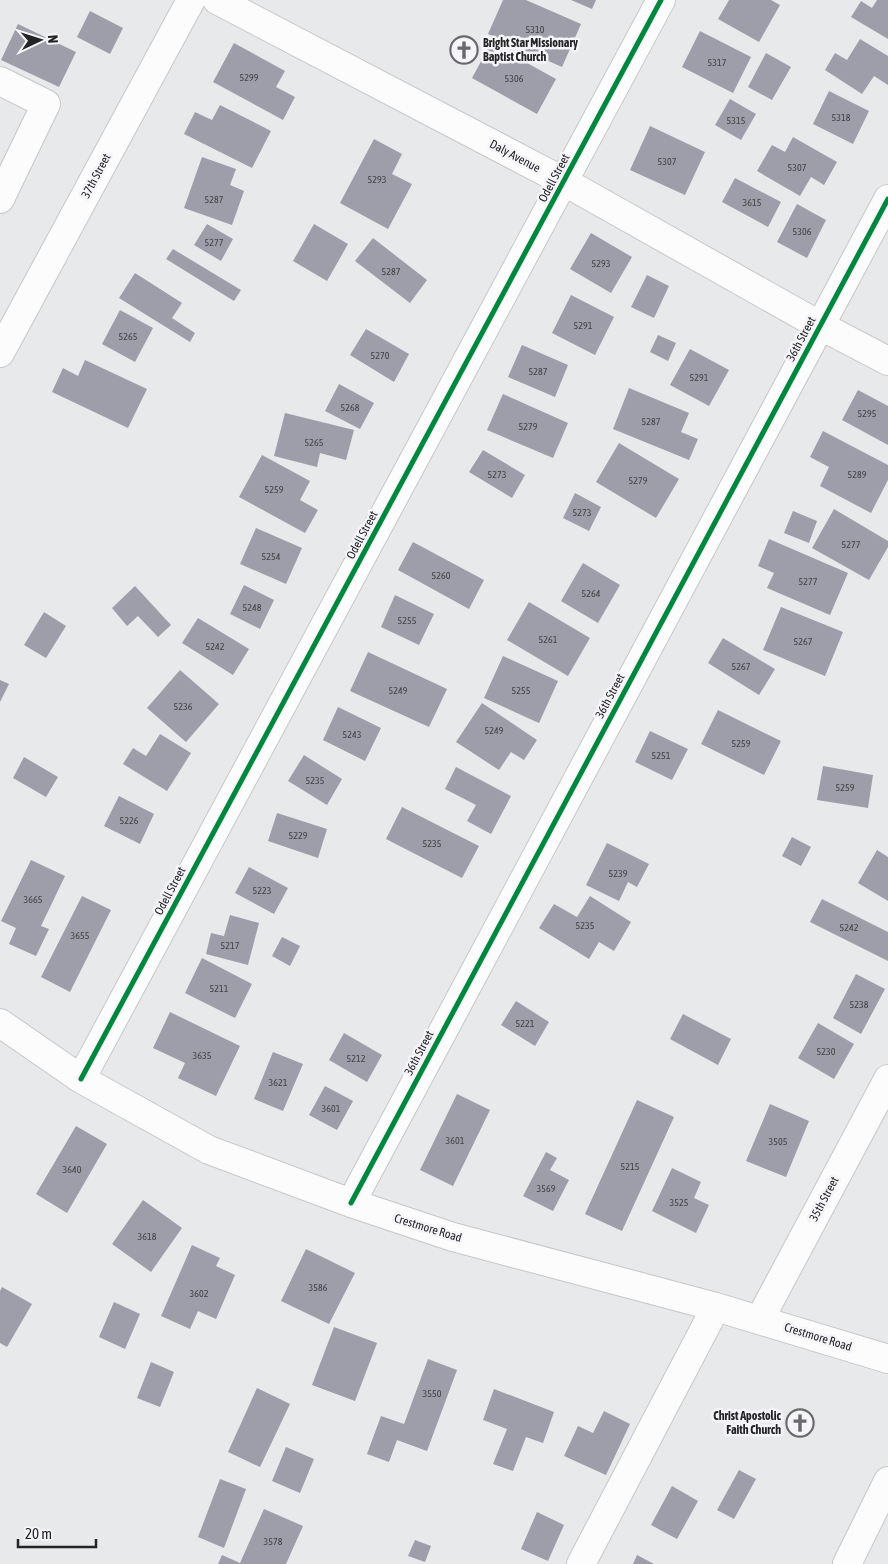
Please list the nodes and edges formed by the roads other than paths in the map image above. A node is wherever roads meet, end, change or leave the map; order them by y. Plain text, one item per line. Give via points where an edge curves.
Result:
1 (191, 0) edge
2 (217, 0) edge
3 (661, 0) edge
4 (0, 81) edge
5 (563, 182) junction
6 (888, 198) edge
7 (0, 199) edge
8 (819, 325) junction
9 (0, 353) edge
10 (888, 361) edge
11 (0, 1023) edge
12 (81, 1079) junction
13 (888, 1079) edge
14 (351, 1203) junction
15 (716, 1307) junction
16 (760, 1319) junction
17 (888, 1359) edge
18 (888, 1481) edge
19 (582, 1564) edge
20 (847, 1564) edge

1 - 9 street, 37th Street
2 - 5 street, Daly Avenue
3 - 5 street, Odell Street
4 - 7 street via 46,104
5 - 8 street, Daly Avenue
5 - 12 street, Odell Street
6 - 8 street, 36th Street
8 - 10 street, Daly Avenue
8 - 14 street, 36th Street
11 - 12 street, Crestmore Road
12 - 14 street, Crestmore Road via 209,1150
13 - 16 street, 35th Street
14 - 15 street, Crestmore Road via 453,1237
15 - 16 street, Crestmore Road
15 - 19 street
16 - 17 street, Crestmore Road
18 - 20 street

